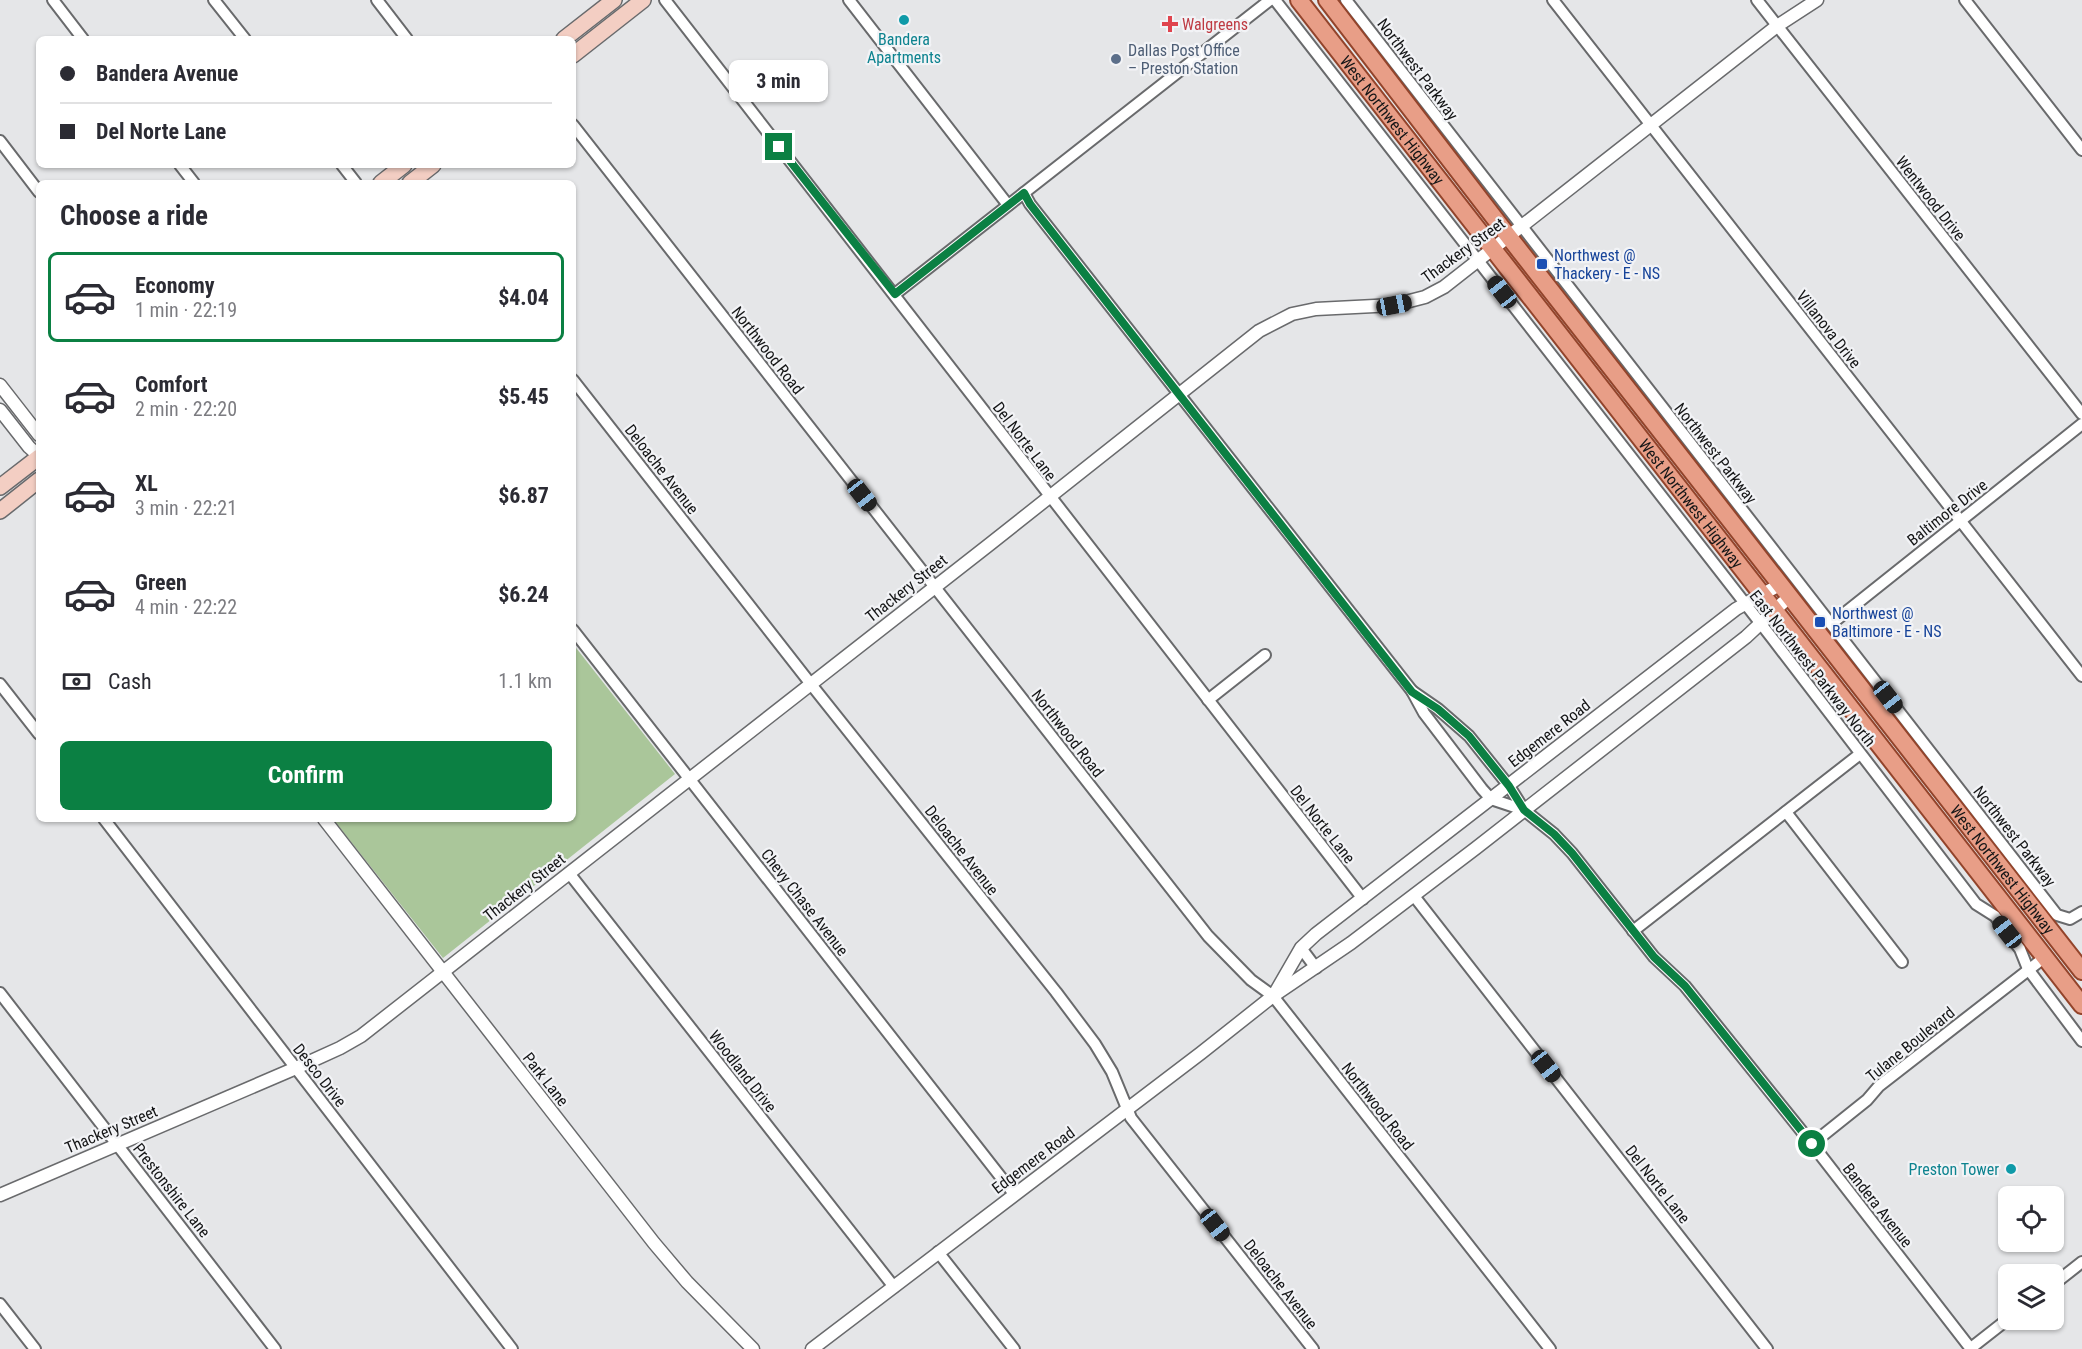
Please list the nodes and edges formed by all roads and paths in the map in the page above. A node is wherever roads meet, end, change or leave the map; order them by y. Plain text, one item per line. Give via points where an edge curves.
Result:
1 (53, 0) edge
2 (214, 0) edge
3 (377, 0) edge
4 (614, 0) edge
5 (643, 0) edge
6 (665, 0) edge
7 (849, 0) edge
8 (1270, 0) edge
9 (1275, 0) edge
10 (1299, 0) edge
11 (1327, 0) edge
12 (1346, 0) edge
13 (1553, 0) edge
14 (1757, 0) edge
15 (1817, 0) edge
16 (1965, 0) edge
17 (1777, 26) junction
18 (81, 36) edge
19 (242, 36) edge
20 (405, 36) edge
21 (568, 36) edge
22 (576, 53) edge
23 (1650, 124) junction
24 (576, 129) edge
25 (0, 141) edge
26 (2082, 150) edge
27 (182, 168) edge
28 (344, 168) edge
29 (400, 168) edge
30 (430, 168) edge
31 (192, 180) edge
32 (354, 180) edge
33 (385, 180) edge
34 (417, 180) edge
35 (36, 188) edge
36 (1024, 193) junction
37 (1008, 205) junction
38 (1515, 233) junction
39 (1494, 249) junction
40 (1478, 262) junction
41 (895, 294) junction
42 (576, 384) edge
43 (0, 385) edge
44 (1179, 395) junction
45 (0, 410) edge
46 (2082, 414) edge
47 (2082, 424) edge
48 (36, 431) edge
49 (36, 454) edge
50 (36, 459) edge
51 (36, 482) edge
52 (0, 487) edge
53 (1049, 497) junction
54 (0, 511) edge
55 (1961, 521) junction
56 (934, 587) junction
57 (1785, 590) junction
58 (1763, 594) junction
59 (1744, 603) junction
60 (1776, 611) junction
61 (1832, 624) junction
62 (1761, 625) junction
63 (576, 634) edge
64 (1265, 655) dead end
65 (2082, 676) edge
66 (810, 683) junction
67 (0, 684) edge
68 (1412, 692) junction
69 (1208, 700) junction
70 (36, 730) edge
71 (1860, 754) junction
72 (690, 779) junction
73 (1509, 786) junction
74 (1491, 799) junction
75 (1524, 810) junction
76 (1786, 812) junction
77 (106, 822) edge
78 (326, 822) edge
79 (568, 873) junction
80 (1414, 896) junction
81 (1363, 899) junction
82 (2082, 912) edge
83 (1632, 931) junction
84 (1300, 948) junction
85 (2045, 958) junction
86 (1902, 962) dead end
87 (1316, 968) junction
88 (2028, 969) junction
89 (2082, 971) edge
90 (442, 973) junction
91 (2082, 992) edge
92 (0, 993) edge
93 (1273, 996) junction
94 (2082, 1005) edge
95 (2082, 1041) edge
96 (296, 1068) junction
97 (1128, 1108) junction
98 (117, 1144) junction
99 (1812, 1144) junction
100 (0, 1194) edge
101 (1014, 1194) junction
102 (938, 1252) junction
103 (2082, 1262) edge
104 (2064, 1276) edge
105 (894, 1287) junction
106 (0, 1304) edge
107 (1998, 1327) edge
108 (35, 1349) edge
109 (275, 1349) edge
110 (512, 1349) edge
111 (753, 1349) edge
112 (812, 1349) edge
113 (1014, 1349) edge
114 (1313, 1349) edge
115 (1550, 1349) edge
116 (1767, 1349) edge
117 (1971, 1349) edge

1 - 18 street
2 - 19 street
3 - 20 street
4 - 21 main road
5 - 22 main road
6 - 41 street, Del Norte Lane
7 - 37 street
8 - 36 street
9 - 40 street, East Northwest Parkway North
10 - 39 main road, West Northwest Highway
11 - 38 main road, West Northwest Highway
12 - 38 street, Northwest Parkway
13 - 23 street, Villanova Drive
14 - 17 street, Wentwood Drive
15 - 17 street, Thackery Street
16 - 26 street
17 - 23 street, Thackery Street
17 - 46 street, Wentwood Drive
23 - 38 street, Thackery Street
23 - 55 street, Villanova Drive
24 - 56 street, Northwood Road
25 - 35 street
27 - 31 street
28 - 32 street
29 - 33 main road
30 - 34 main road
36 - 37 street
36 - 44 street, Bandera Avenue
37 - 41 street
38 - 39 street, Thackery Street
38 - 57 main road, West Northwest Highway
38 - 61 street, Northwest Parkway
39 - 40 street, Thackery Street
39 - 58 main road, West Northwest Highway
40 - 44 street, Thackery Street via 1425,297 1381,306 1316,309 1273,322
40 - 59 street, East Northwest Parkway North
41 - 53 street, Del Norte Lane
42 - 66 street, Deloache Avenue
43 - 48 street
44 - 53 street, Thackery Street
44 - 68 street, Bandera Avenue
45 - 49 street
47 - 55 street, Baltimore Drive
50 - 52 main road
51 - 54 main road
53 - 56 street, Thackery Street
53 - 69 street, Del Norte Lane
55 - 61 street, Baltimore Drive
55 - 65 street, Villanova Drive
56 - 66 street, Thackery Street
56 - 93 street, Northwood Road via 1208,936 1251,980
57 - 58 street, Edgemere Road
57 - 60 street, Edgemere Road
57 - 89 main road, West Northwest Highway
58 - 59 street, Edgemere Road
58 - 60 main road, West Northwest Highway
59 - 62 street, East Northwest Parkway North
59 - 73 street, Edgemere Road
60 - 62 street, Edgemere Road
60 - 85 main road, West Northwest Highway
61 - 82 street, Northwest Parkway via 2057,915 2066,920
62 - 71 street, East Northwest Parkway North
62 - 75 street, Edgemere Road
63 - 72 street, Chevy Chase Avenue
64 - 69 street
66 - 72 street, Thackery Street
66 - 97 street, Deloache Avenue via 1095,1044
67 - 70 street
68 - 73 street, Bandera Avenue via 1469,736
68 - 74 street, Bandera Avenue
69 - 81 street, Del Norte Lane
71 - 76 street
71 - 88 street, East Northwest Parkway North via 1976,904 1995,916 2020,949
72 - 79 street, Thackery Street
72 - 101 street, Chevy Chase Avenue
73 - 74 street, Edgemere Road
73 - 75 street, Bandera Avenue
74 - 75 street, Bandera Avenue
74 - 81 street, Edgemere Road
75 - 80 street, Edgemere Road
75 - 83 street, Bandera Avenue via 1572,853
76 - 83 street
76 - 86 street
77 - 96 street, Desco Drive
78 - 90 street, Park Lane
79 - 90 street, Thackery Street
79 - 105 street, Woodland Drive
80 - 87 street, Edgemere Road
80 - 116 street, Del Norte Lane
81 - 84 street, Edgemere Road
83 - 99 street, Bandera Avenue via 1685,986
84 - 87 street
84 - 93 street, Edgemere Road
85 - 88 street, Tulane Boulevard
85 - 91 main road via 2064,969
85 - 94 main road, West Northwest Highway
87 - 93 street, Edgemere Road
88 - 95 street, East Northwest Parkway North
88 - 99 street, Tulane Boulevard
90 - 96 street, Thackery Street via 361,1036
90 - 111 street, Park Lane via 671,1264
92 - 98 street, Prestonshire Lane
93 - 97 street, Edgemere Road
93 - 115 street, Northwood Road
96 - 98 street, Thackery Street
96 - 110 street, Desco Drive
97 - 101 street, Edgemere Road
97 - 114 street, Deloache Avenue via 1131,1118
98 - 100 street, Thackery Street
98 - 109 street, Prestonshire Lane
99 - 117 street, Bandera Avenue
101 - 102 street, Edgemere Road
102 - 105 street, Edgemere Road
102 - 113 street
103 - 104 street
105 - 112 street, Edgemere Road
106 - 108 street
107 - 117 street

